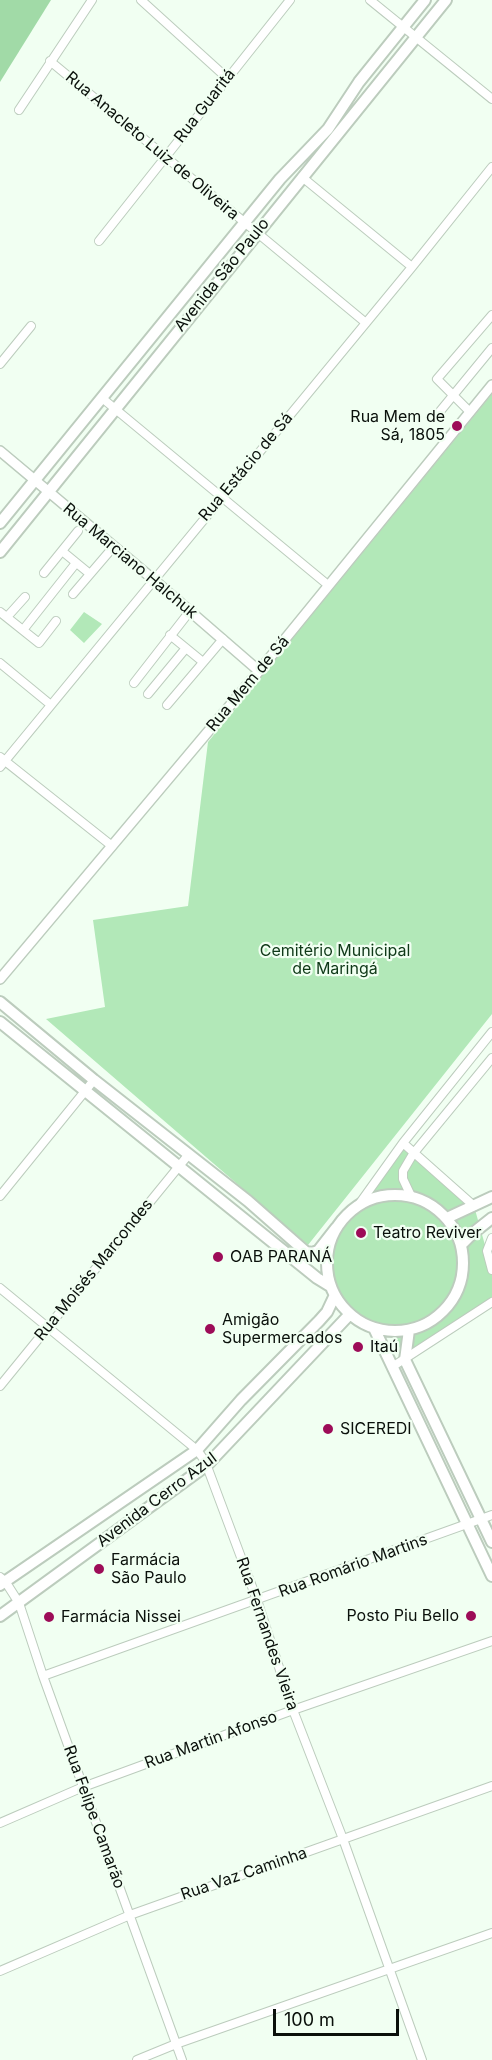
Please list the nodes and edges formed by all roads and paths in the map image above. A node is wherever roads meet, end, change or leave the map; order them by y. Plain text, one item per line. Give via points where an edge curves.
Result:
1 (92, 0) edge
2 (141, 0) edge
3 (290, 0) edge
4 (370, 0) edge
5 (425, 0) edge
6 (446, 0) edge
7 (404, 27) junction
8 (416, 36) junction
9 (50, 61) junction
10 (227, 78) junction
11 (492, 99) edge
12 (19, 110) dead end
13 (166, 156) junction
14 (492, 167) edge
15 (302, 177) junction
16 (245, 223) junction
17 (256, 232) junction
18 (99, 241) dead end
19 (412, 267) junction
20 (492, 315) edge
21 (366, 323) junction
22 (31, 327) dead end
23 (492, 348) edge
24 (0, 364) edge
25 (492, 385) edge
26 (453, 395) junction
27 (102, 398) junction
28 (115, 409) junction
29 (470, 412) junction
30 (436, 415) dead end
31 (0, 451) edge
32 (35, 481) junction
33 (48, 492) junction
34 (221, 498) junction
35 (0, 523) edge
36 (78, 531) dead end
37 (62, 551) junction
38 (0, 552) edge
39 (109, 552) dead end
40 (76, 563) junction
41 (44, 573) dead end
42 (90, 574) junction
43 (154, 580) junction
44 (328, 585) junction
45 (73, 594) dead end
46 (25, 597) dead end
47 (190, 611) junction
48 (0, 612) edge
49 (8, 617) junction
50 (56, 621) dead end
51 (22, 630) junction
52 (170, 635) junction
53 (223, 639) junction
54 (186, 648) junction
55 (203, 662) junction
56 (0, 663) edge
57 (259, 671) junction
58 (134, 683) dead end
59 (148, 694) dead end
60 (51, 705) junction
61 (167, 705) dead end
62 (2, 762) edge
63 (112, 846) junction
64 (0, 980) edge
65 (0, 1002) edge
66 (0, 1022) edge
67 (492, 1032) edge
68 (492, 1059) edge
69 (94, 1080) junction
70 (86, 1091) junction
71 (403, 1143) junction
72 (189, 1154) junction
73 (413, 1154) junction
74 (180, 1166) junction
75 (0, 1196) edge
76 (411, 1196) junction
77 (492, 1197) edge
78 (360, 1203) junction
79 (474, 1206) junction
80 (447, 1218) junction
81 (492, 1218) edge
82 (336, 1228) junction
83 (492, 1238) edge
84 (461, 1245) junction
85 (492, 1270) edge
86 (0, 1288) edge
87 (332, 1290) junction
88 (492, 1302) edge
89 (350, 1314) junction
90 (48, 1326) junction
91 (374, 1328) junction
92 (409, 1330) junction
93 (405, 1360) junction
94 (392, 1367) junction
95 (0, 1386) edge
96 (197, 1450) junction
97 (207, 1465) junction
98 (492, 1515) edge
99 (481, 1519) junction
100 (468, 1524) junction
101 (492, 1542) edge
102 (492, 1576) edge
103 (2, 1581) edge
104 (257, 1600) junction
105 (19, 1603) junction
106 (0, 1617) edge
107 (492, 1641) edge
108 (43, 1676) junction
109 (293, 1710) junction
110 (492, 1786) edge
111 (83, 1787) junction
112 (0, 1823) edge
113 (343, 1839) junction
114 (130, 1915) junction
115 (492, 1932) edge
116 (390, 1970) junction
117 (0, 1971) edge
118 (176, 2044) junction
119 (137, 2060) edge
120 (182, 2060) edge
121 (422, 2060) edge

1 - 9 street
2 - 10 street
3 - 10 street, Rua Guaritá
4 - 7 street
5 - 7 main road, Avenida São Paulo
6 - 8 main road, Avenida São Paulo
7 - 8 street
7 - 16 main road, Avenida São Paulo via 327,129
8 - 11 street
8 - 15 main road, Avenida São Paulo
9 - 12 street
9 - 13 street, Rua Anacleto Luiz de Oliveira
10 - 13 street, Rua Guaritá
13 - 16 street, Rua Anacleto Luiz de Oliveira
13 - 18 street, Rua Guaritá
14 - 19 street, Rua Estácio de Sá
15 - 17 main road, Avenida São Paulo
15 - 19 street
16 - 17 street, Rua Anacleto Luiz de Oliveira
16 - 27 main road, Avenida São Paulo
17 - 21 street, Rua Anacleto Luiz de Oliveira
17 - 28 main road, Avenida São Paulo
19 - 21 street, Rua Estácio de Sá
20 - 26 street via 437,379
21 - 34 street, Rua Estácio de Sá
22 - 24 street
23 - 26 street
25 - 29 street, Rua Mem de Sá
26 - 29 street
26 - 30 street
27 - 28 street
27 - 32 main road, Avenida São Paulo
28 - 33 main road, Avenida São Paulo
28 - 34 street
29 - 44 street, Rua Mem de Sá
31 - 32 street, Rua Marciano Halchuk
32 - 33 street, Rua Marciano Halchuk
32 - 35 main road, Avenida São Paulo
33 - 38 main road, Avenida São Paulo
33 - 43 street, Rua Marciano Halchuk
34 - 43 street, Rua Estácio de Sá
34 - 44 street
36 - 37 street
37 - 40 street
37 - 41 street
39 - 42 street
40 - 42 street
40 - 51 street
42 - 45 street
43 - 47 street, Rua Marciano Halchuk
43 - 60 street, Rua Estácio de Sá
44 - 57 street, Rua Mem de Sá
46 - 49 street
47 - 52 street
47 - 53 street, Rua Marciano Halchuk
48 - 49 street
49 - 51 street
50 - 51 street via 39,643
52 - 54 street
52 - 58 street
53 - 55 street
53 - 57 street, Rua Marciano Halchuk
54 - 55 street
54 - 59 street
55 - 61 street
56 - 60 street
57 - 63 street, Rua Mem de Sá
60 - 62 street, Rua Estácio de Sá
62 - 63 street
63 - 64 street, Rua Mem de Sá
65 - 69 main road
66 - 70 main road
67 - 71 street
68 - 73 street
69 - 70 street
69 - 72 main road
70 - 74 main road
70 - 75 street
71 - 73 street
71 - 78 street
72 - 74 street, Rua Moisés Marcondes
72 - 82 main road via 306,1251 318,1251
73 - 76 street via 403,1171
73 - 79 street
74 - 87 main road
74 - 90 street, Rua Moisés Marcondes
76 - 78 main road via 376,1196
76 - 80 main road via 430,1203
77 - 79 main road
78 - 82 main road
79 - 80 main road
80 - 84 main road
81 - 84 main road
82 - 87 main road via 328,1246 326,1266
83 - 85 street via 486,1251
84 - 92 main road via 462,1273 453,1299 441,1313
86 - 90 street, Rua Fernandes Vieira
87 - 89 main road
87 - 96 main road, Avenida Cerro Azul via 320,1321
88 - 93 street
89 - 91 main road
89 - 97 main road, Avenida Cerro Azul
90 - 95 street, Rua Moisés Marcondes
90 - 96 street, Rua Fernandes Vieira
91 - 92 main road
91 - 94 main road
92 - 93 main road
93 - 94 street
93 - 99 main road
94 - 100 main road
96 - 97 street, Rua Fernandes Vieira
96 - 103 main road, Avenida Cerro Azul
97 - 104 street, Rua Fernandes Vieira
97 - 105 main road, Avenida Cerro Azul
98 - 99 street, Rua Romário Martins
99 - 100 street, Rua Romário Martins
99 - 101 main road
100 - 102 main road
100 - 104 street, Rua Romário Martins
103 - 105 street, Rua Felipe Camarão
104 - 108 street, Rua Romário Martins
104 - 109 street, Rua Fernandes Vieira
105 - 106 main road, Avenida Cerro Azul
105 - 108 street, Rua Felipe Camarão
107 - 109 street, Rua Martin Afonso
108 - 111 street, Rua Felipe Camarão
109 - 111 street, Rua Martin Afonso
109 - 113 street, Rua Fernandes Vieira
110 - 113 street, Rua Vaz Caminha
111 - 112 street, Rua Martin Afonso
111 - 114 street, Rua Felipe Camarão
113 - 114 street, Rua Vaz Caminha
113 - 116 street, Rua Fernandes Vieira
114 - 117 street, Rua Vaz Caminha
114 - 118 street, Rua Felipe Camarão
115 - 116 street
116 - 118 street
116 - 121 street, Rua Fernandes Vieira
118 - 119 street
118 - 120 street, Rua Felipe Camarão

